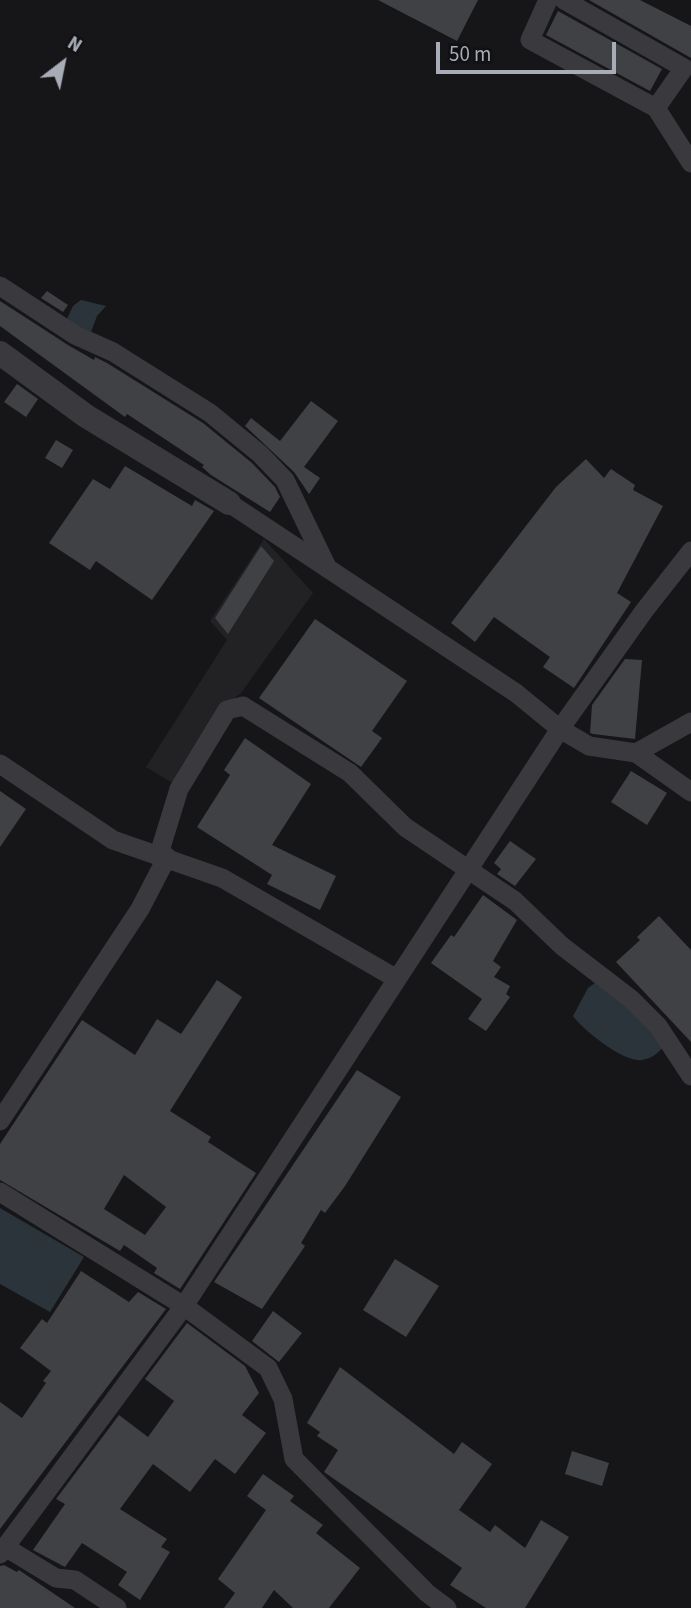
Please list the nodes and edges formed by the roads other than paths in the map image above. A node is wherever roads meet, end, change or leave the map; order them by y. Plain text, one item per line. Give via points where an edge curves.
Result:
1 (548, 0) edge
2 (564, 0) edge
3 (656, 108) junction
4 (691, 163) edge
5 (0, 286) edge
6 (0, 353) edge
7 (229, 503) joint
8 (691, 551) edge
9 (328, 569) junction
10 (691, 722) edge
11 (560, 729) junction
12 (636, 752) junction
13 (0, 764) edge
14 (691, 792) edge
15 (163, 855) junction
16 (468, 870) junction
17 (397, 979) junction
18 (691, 1076) edge
19 (0, 1121) edge
20 (0, 1192) edge
21 (184, 1306) junction
22 (3, 1550) edge
23 (117, 1608) edge
24 (447, 1608) edge

1 - 3 street via 530,40
2 - 3 street via 684,68
3 - 4 street
5 - 9 street via 210,413 260,454 285,480
6 - 7 street via 86,416
7 - 9 street
8 - 11 street
9 - 11 street via 516,693
10 - 12 street
11 - 12 street via 589,746
11 - 16 street
12 - 14 street
13 - 15 street via 113,840
15 - 16 street via 179,789 227,710 243,706 350,773 405,827
15 - 17 street via 222,878
15 - 19 street via 140,909
16 - 17 street
16 - 18 street via 515,901 562,946 631,999 658,1026
17 - 21 street
20 - 21 street
21 - 22 street
21 - 24 street via 268,1368 283,1399 294,1459 426,1593
22 - 23 street via 56,1578 75,1580

